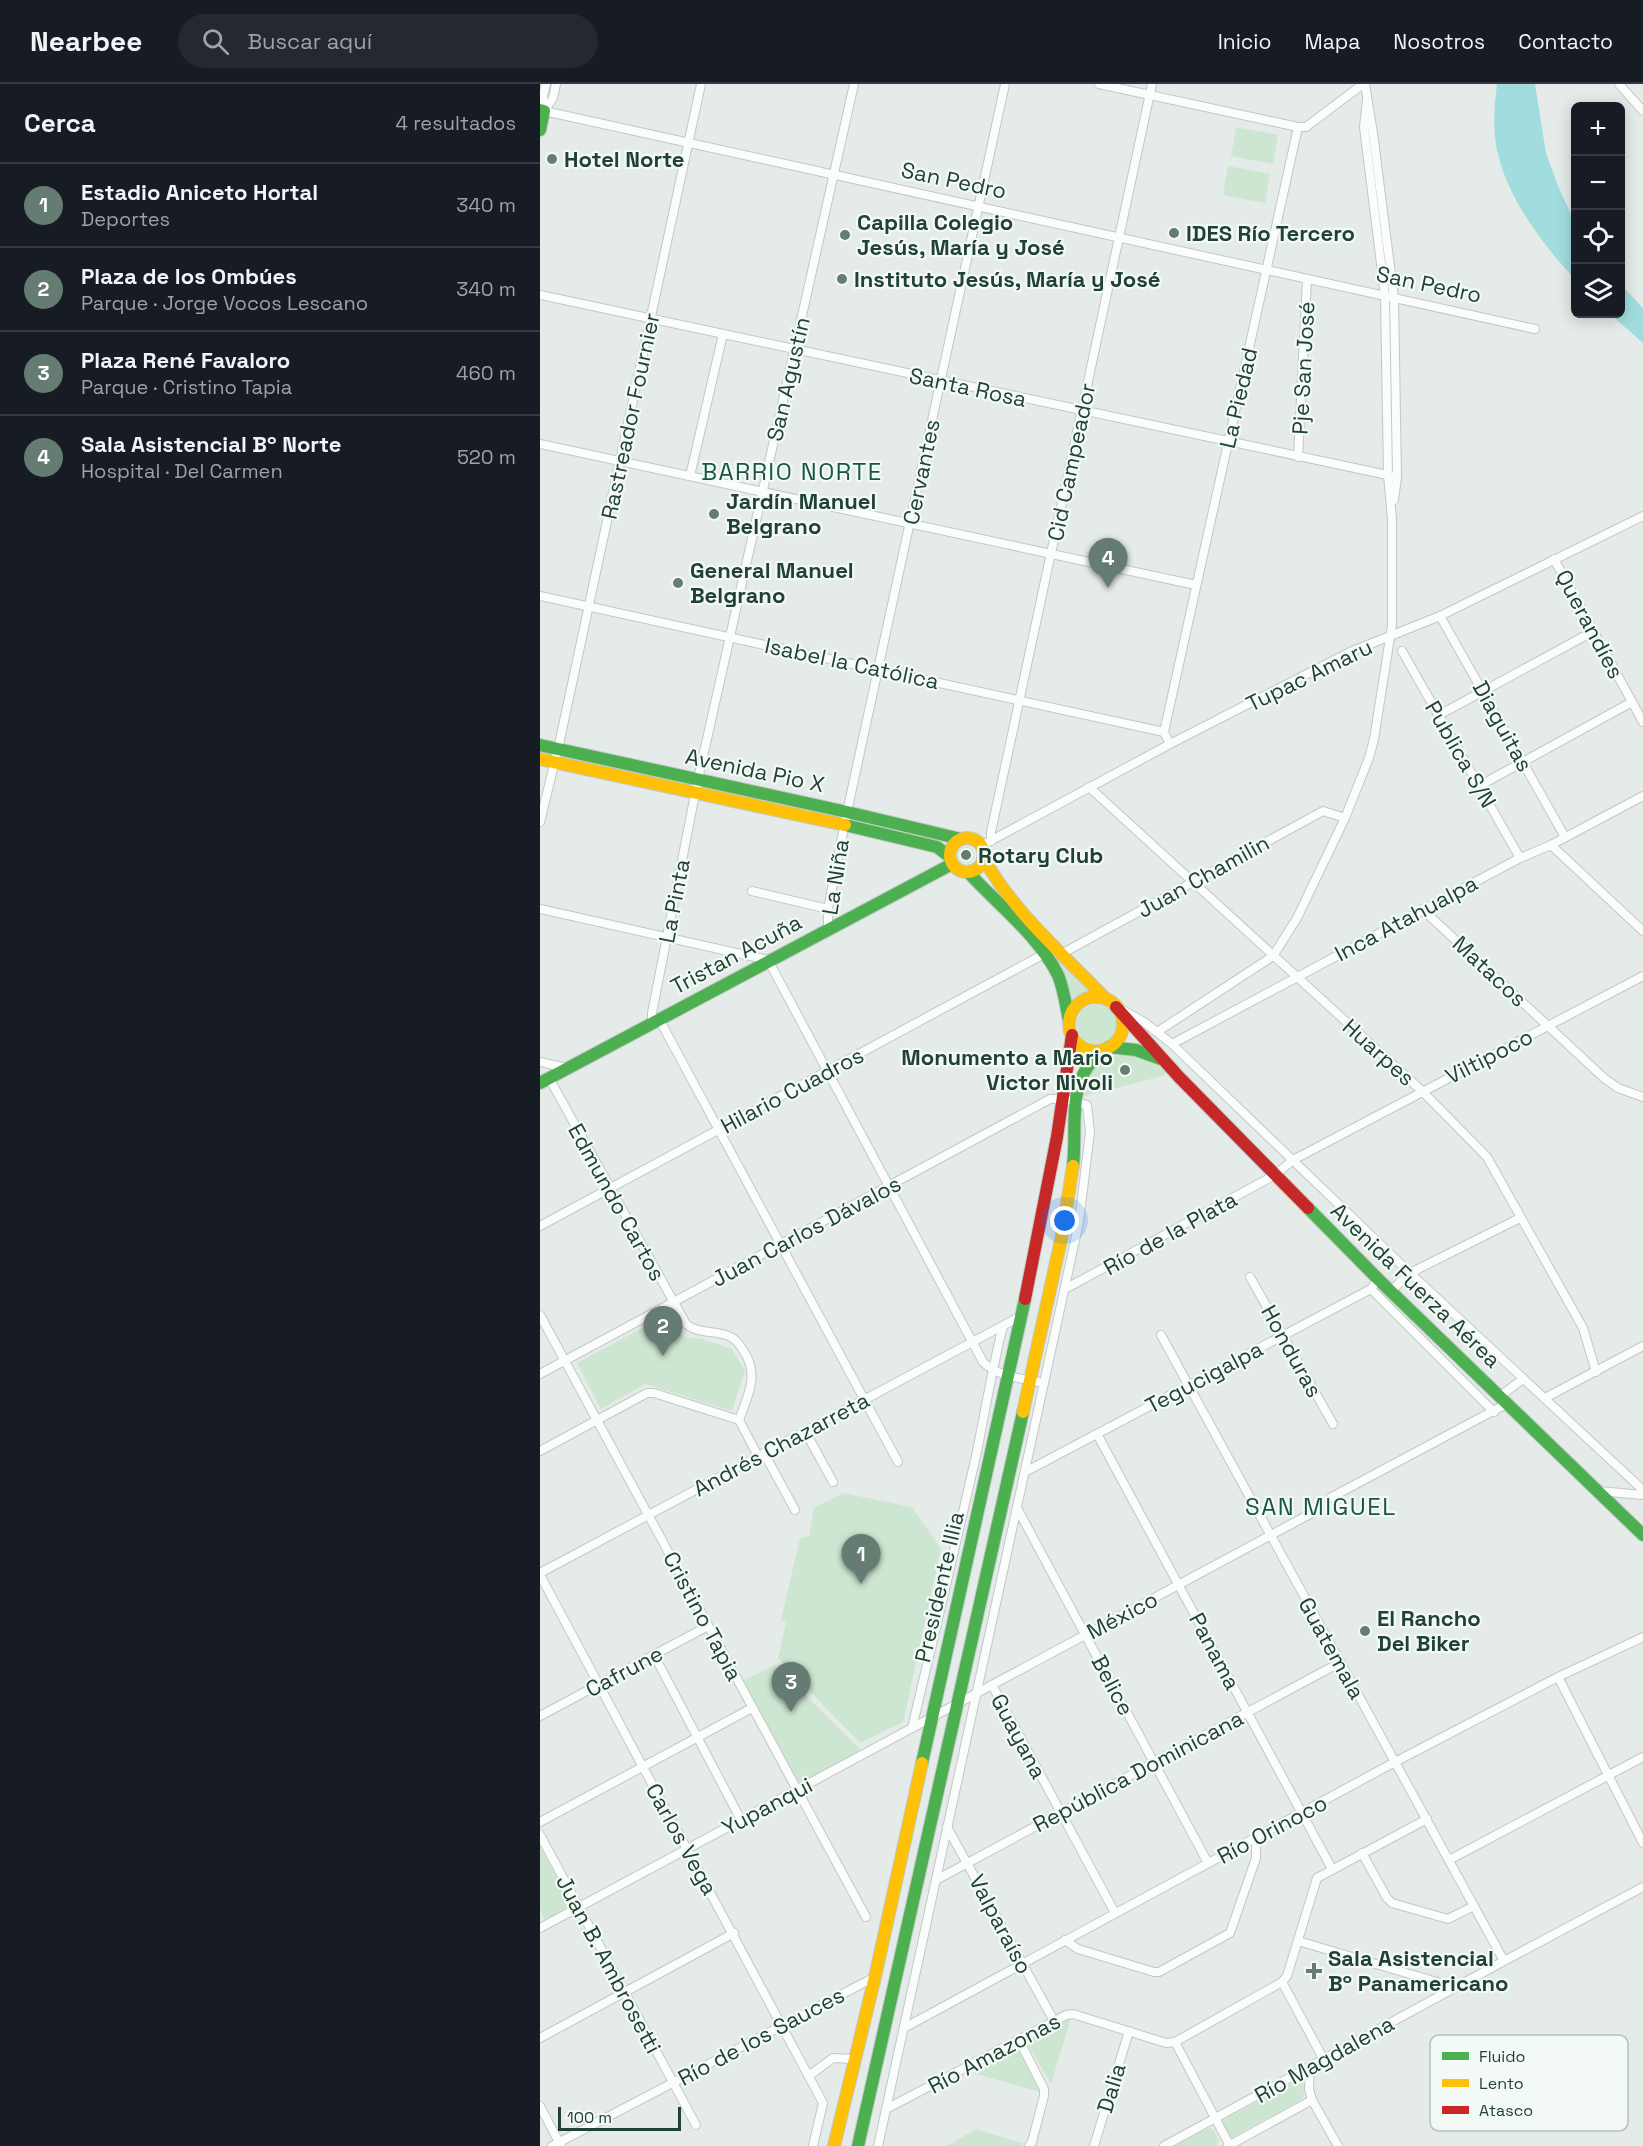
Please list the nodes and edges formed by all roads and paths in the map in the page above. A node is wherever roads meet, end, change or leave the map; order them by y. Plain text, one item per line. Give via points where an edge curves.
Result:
1 (546, 84) edge
2 (556, 84) edge
3 (701, 84) edge
4 (854, 84) edge
5 (1005, 84) edge
6 (1099, 84) edge
7 (1152, 84) edge
8 (1364, 84) edge
9 (1620, 84) edge
10 (1150, 95) junction
11 (1366, 99) junction
12 (542, 111) edge
13 (1643, 111) edge
14 (1298, 127) junction
15 (540, 130) edge
16 (688, 143) junction
17 (833, 175) junction
18 (978, 207) junction
19 (1119, 237) junction
20 (1266, 270) junction
21 (1307, 279) junction
22 (540, 295) edge
23 (1385, 296) junction
24 (1394, 298) junction
25 (651, 319) junction
26 (1535, 329) dead end
27 (723, 334) junction
28 (794, 350) junction
29 (941, 381) junction
30 (1082, 411) junction
31 (1228, 442) junction
32 (540, 444) edge
33 (1298, 457) junction
34 (620, 461) junction
35 (690, 476) junction
36 (1392, 476) junction
37 (762, 492) junction
38 (1643, 516) edge
39 (910, 524) junction
40 (1051, 554) junction
41 (1554, 559) junction
42 (1196, 585) junction
43 (540, 596) edge
44 (589, 606) junction
45 (1440, 616) junction
46 (1594, 631) junction
47 (1391, 635) junction
48 (731, 636) junction
49 (1402, 651) dead end
50 (878, 669) junction
51 (1484, 691) junction
52 (1019, 699) junction
53 (1632, 702) junction
54 (1439, 715) junction
55 (1643, 722) edge
56 (1164, 732) junction
57 (1170, 744) junction
58 (540, 745) edge
59 (558, 749) junction
60 (540, 759) edge
61 (555, 762) junction
62 (1522, 762) junction
63 (698, 779) junction
64 (1479, 786) junction
65 (1089, 787) junction
66 (696, 792) junction
67 (1643, 796) edge
68 (847, 812) junction
69 (1345, 818) junction
70 (540, 822) edge
71 (844, 825) junction
72 (1565, 837) junction
73 (961, 839) junction
74 (1551, 845) junction
75 (985, 848) junction
76 (1520, 858) junction
77 (951, 860) junction
78 (968, 872) junction
79 (1194, 881) junction
80 (752, 891) dead end
81 (540, 909) edge
82 (828, 909) junction
83 (1422, 909) junction
84 (828, 930) junction
85 (1643, 931) edge
86 (667, 937) junction
87 (1063, 953) junction
88 (1044, 954) junction
89 (1273, 956) junction
90 (768, 960) junction
91 (1296, 976) junction
92 (1643, 976) edge
93 (1112, 1004) junction
94 (655, 1021) junction
95 (1069, 1021) junction
96 (1549, 1026) junction
97 (1157, 1032) junction
98 (1072, 1035) junction
99 (1172, 1044) junction
100 (1107, 1049) junction
101 (1164, 1061) junction
102 (540, 1062) edge
103 (567, 1068) junction
104 (828, 1071) junction
105 (545, 1081) edge
106 (1422, 1091) junction
107 (1643, 1097) edge
108 (1069, 1100) junction
109 (718, 1130) junction
110 (1293, 1160) junction
111 (1275, 1175) junction
112 (890, 1186) junction
113 (610, 1188) junction
114 (1520, 1218) junction
115 (540, 1226) edge
116 (780, 1245) junction
117 (1410, 1273) junction
118 (1250, 1277) dead end
119 (1375, 1284) junction
120 (1065, 1289) junction
121 (1391, 1291) junction
122 (672, 1303) junction
123 (540, 1315) edge
124 (1021, 1316) junction
125 (1003, 1326) junction
126 (1161, 1335) dead end
127 (1284, 1335) junction
128 (973, 1342) junction
129 (1643, 1346) edge
130 (565, 1361) junction
131 (992, 1371) junction
132 (1596, 1372) junction
133 (540, 1374) edge
134 (1008, 1376) junction
135 (1523, 1379) junction
136 (1031, 1380) junction
137 (1044, 1383) junction
138 (1189, 1385) junction
139 (1545, 1398) junction
140 (1504, 1399) junction
141 (864, 1400) junction
142 (1494, 1412) junction
143 (739, 1420) junction
144 (597, 1421) junction
145 (1333, 1424) dead end
146 (805, 1431) junction
147 (1097, 1434) junction
148 (540, 1451) edge
149 (761, 1455) junction
150 (898, 1462) dead end
151 (1025, 1472) junction
152 (833, 1482) dead end
153 (1643, 1490) edge
154 (1599, 1491) junction
155 (1643, 1495) edge
156 (1330, 1498) dead end
157 (1017, 1508) junction
158 (795, 1510) dead end
159 (1312, 1513) dead end
160 (648, 1515) junction
161 (1643, 1535) edge
162 (1270, 1536) junction
163 (954, 1555) junction
164 (967, 1558) junction
165 (540, 1574) edge
166 (1179, 1585) junction
167 (708, 1626) junction
168 (1086, 1635) junction
169 (1643, 1637) edge
170 (654, 1655) junction
171 (1341, 1662) junction
172 (1558, 1677) junction
173 (599, 1684) junction
174 (992, 1686) junction
175 (977, 1694) junction
176 (959, 1704) junction
177 (752, 1708) junction
178 (1248, 1712) junction
179 (540, 1716) edge
180 (931, 1718) junction
181 (912, 1728) junction
182 (697, 1737) junction
183 (1643, 1757) edge
184 (1395, 1762) junction
185 (1154, 1763) junction
186 (643, 1767) junction
187 (1609, 1776) junction
188 (797, 1790) junction
189 (1302, 1812) junction
190 (1061, 1813) junction
191 (1427, 1819) junction
192 (741, 1820) junction
193 (540, 1822) edge
194 (948, 1827) junction
195 (540, 1835) edge
196 (1256, 1838) junction
197 (1643, 1843) edge
198 (688, 1849) junction
199 (1362, 1853) junction
200 (1449, 1860) junction
201 (968, 1863) junction
202 (1208, 1863) junction
203 (1332, 1869) junction
204 (936, 1880) junction
205 (1643, 1887) edge
206 (1474, 1906) junction
207 (579, 1908) junction
208 (1115, 1913) junction
209 (866, 1917) dead end
210 (540, 1928) edge
211 (734, 1934) junction
212 (1065, 1940) junction
213 (1298, 1941) junction
214 (1504, 1961) junction
215 (1022, 1964) junction
216 (875, 1977) junction
217 (1282, 1982) junction
218 (1454, 1987) junction
219 (624, 1992) junction
220 (1054, 2021) junction
221 (783, 2024) junction
222 (904, 2028) junction
223 (1129, 2031) junction
224 (540, 2038) edge
225 (1019, 2040) junction
226 (1175, 2042) junction
227 (855, 2060) junction
228 (1324, 2060) junction
229 (1310, 2068) junction
230 (810, 2075) junction
231 (673, 2082) junction
232 (1312, 2100) junction
233 (540, 2106) edge
234 (886, 2109) junction
235 (1215, 2119) junction
236 (696, 2125) dead end
237 (558, 2145) edge
238 (813, 2146) edge
239 (834, 2146) edge
240 (858, 2146) edge
241 (878, 2146) edge
242 (1029, 2146) edge
243 (1094, 2146) edge
244 (1164, 2146) edge
245 (1229, 2146) edge
246 (1338, 2146) edge

1 - 12 street
2 - 12 street via 553,98
3 - 16 street, Rastreador Fournier
4 - 17 street, San Agustín
5 - 18 street, Cervantes
6 - 10 street
7 - 10 street, Cid Campeador
8 - 11 street
8 - 14 street via 1306,127
9 - 13 street
10 - 14 street
10 - 19 street, Cid Campeador
11 - 23 street via 1364,127
11 - 24 street
12 - 15 main road
12 - 16 street, San Pedro
14 - 20 street, La Piedad
16 - 17 street, San Pedro
16 - 25 street, Rastreador Fournier
17 - 18 street, San Pedro
17 - 28 street, San Agustín
18 - 19 street, San Pedro
18 - 29 street, Cervantes
19 - 20 street, San Pedro
19 - 30 street, Cid Campeador
20 - 21 street, San Pedro
20 - 31 street, La Piedad
21 - 23 street, San Pedro
21 - 33 street, Pje San José
22 - 25 street, Santa Rosa
23 - 24 street, San Pedro
23 - 36 street
24 - 26 street, San Pedro
24 - 36 street
25 - 27 street, Santa Rosa
25 - 34 street, Rastreador Fournier
27 - 28 street, Santa Rosa
27 - 35 street
28 - 29 street, Santa Rosa
28 - 37 street, San Agustín
29 - 30 street, Santa Rosa
29 - 39 street, Cervantes
30 - 31 street, Santa Rosa
30 - 40 street, Cid Campeador
31 - 33 street, Santa Rosa
31 - 42 street, La Piedad
32 - 34 street
33 - 36 street, Santa Rosa
34 - 35 street
34 - 44 street, Rastreador Fournier
35 - 37 street
36 - 47 street
37 - 39 street
37 - 48 street, San Agustín
38 - 41 street, Tupac Amaru
39 - 40 street
39 - 50 street, Cervantes
40 - 42 street
40 - 52 street, Cid Campeador
41 - 45 street, Tupac Amaru
41 - 46 street, Querandíes
42 - 56 street, La Piedad
43 - 44 street, Isabel la Católica
44 - 48 street, Isabel la Católica
44 - 59 street, Rastreador Fournier
45 - 47 street, Tupac Amaru
45 - 51 street, Diaguitas
46 - 51 street
46 - 53 street, Querandíes
47 - 57 street, Tupac Amaru
47 - 69 street via 1374,739
48 - 50 street, Isabel la Católica
48 - 63 street, San Agustín
49 - 54 street, Publica S/N
50 - 52 street, Isabel la Católica
50 - 68 street, Cervantes
51 - 54 street
51 - 62 street, Diaguitas
52 - 56 street, Isabel la Católica
52 - 75 street, Cid Campeador
53 - 55 street, Querandíes
53 - 62 street
54 - 64 street, Publica S/N
56 - 57 street
57 - 65 street, Tupac Amaru
58 - 59 main road, Avenida Pio X
59 - 61 street, Rastreador Fournier
59 - 63 main road, Avenida Pio X
60 - 61 main road, Avenida Pio X
61 - 66 main road, Avenida Pio X
61 - 70 street, Rastreador Fournier
62 - 64 street
62 - 72 street, Diaguitas
63 - 66 street, La Pinta
63 - 68 main road, Avenida Pio X
64 - 76 street, Publica S/N
65 - 75 street, Tupac Amaru
65 - 79 street, Huarpes
66 - 71 main road, Avenida Pio X
66 - 86 street, La Pinta
67 - 72 street, Inca Atahualpa
68 - 71 street, Cervantes
68 - 73 main road, Avenida Pio X
69 - 79 street, Juan Chamilin via 1323,811
69 - 89 street via 1297,918
71 - 77 main road, Avenida Pio X via 937,847
71 - 82 street, La Niña
72 - 74 street, Inca Atahualpa
73 - 75 main road via 973,839
73 - 77 main road via 954,844
74 - 76 street, Inca Atahualpa
74 - 85 street
75 - 78 main road via 978,867
75 - 87 main road, Avenida Fuerza Aérea via 989,871 1023,914
76 - 83 street, Inca Atahualpa
77 - 78 main road via 959,870
77 - 84 main road, Tristan Acuña
78 - 88 main road
79 - 87 street, Juan Chamilin
79 - 89 street, Huarpes
80 - 82 street
81 - 86 street
82 - 84 street, La Niña
83 - 91 street, Inca Atahualpa
83 - 96 street, Matacos
84 - 90 main road, Tristan Acuña
86 - 90 street
86 - 94 street, La Pinta via 652,1013
87 - 93 main road, Avenida Fuerza Aérea
88 - 95 main road via 1057,974
88 - 104 street, Hilario Cuadros
89 - 91 street, Huarpes
89 - 97 street
90 - 94 main road, Tristan Acuña
90 - 104 street
91 - 99 street, Inca Atahualpa
91 - 106 street, Huarpes
92 - 96 street, Viltipoco
93 - 95 main road via 1098,997 1082,1001
93 - 97 street
93 - 100 main road via 1122,1029
93 - 101 main road, Avenida Fuerza Aérea
94 - 103 main road, Tristan Acuña
94 - 109 street
95 - 98 main road
96 - 106 street, Viltipoco
96 - 107 street, Matacos via 1604,1078
97 - 99 street
98 - 100 main road via 1089,1050
98 - 108 main road, Presidente Illia
99 - 110 street
100 - 101 main road via 1127,1047
100 - 108 main road, Presidente Illia via 1084,1068
101 - 111 main road, Avenida Fuerza Aérea
102 - 103 street
103 - 105 main road, Tristan Acuña
104 - 109 street, Hilario Cuadros
104 - 112 street
105 - 113 street, Edmundo Cartos
106 - 110 street, Viltipoco
106 - 114 street, Huarpes via 1494,1166
108 - 112 street, Juan Carlos Dávalos via 1050,1099
108 - 120 street via 1087,1105 1090,1132 1079,1222
108 - 124 main road, Presidente Illia
108 - 136 main road, Presidente Illia via 1075,1157
109 - 113 street, Hilario Cuadros
109 - 116 street
110 - 111 street, Viltipoco
110 - 117 street
111 - 119 main road, Avenida Fuerza Aérea
111 - 120 street, Río de la Plata
112 - 116 street, Juan Carlos Dávalos
112 - 128 street
113 - 115 street, Hilario Cuadros
113 - 122 street, Edmundo Cartos
114 - 117 street
114 - 132 street, Huarpes via 1583,1328
116 - 122 street, Juan Carlos Dávalos
116 - 141 street
117 - 121 street
117 - 135 street
118 - 127 street, Honduras
119 - 121 main road, Avenida Fuerza Aérea
119 - 127 street, Tegucigalpa
119 - 142 street
120 - 137 street
121 - 140 main road, Avenida Fuerza Aérea
122 - 130 street, Juan Carlos Dávalos
122 - 143 street, Edmundo Cartos via 692,1329 728,1335 748,1357 752,1380
123 - 130 street, Cristino Tapia
124 - 125 street, Andrés Chazarreta
124 - 134 main road, Presidente Illia
125 - 128 street, Andrés Chazarreta
125 - 131 street
126 - 138 street, Guatemala
127 - 138 street, Tegucigalpa
127 - 145 street, Honduras
128 - 131 street
128 - 141 street, Andrés Chazarreta
129 - 132 street
130 - 133 street, Juan Carlos Dávalos
130 - 144 street, Cristino Tapia
131 - 134 street
131 - 163 street
132 - 139 street
134 - 136 street
134 - 164 main road, Presidente Illia
135 - 139 street
135 - 140 street
136 - 137 street
136 - 176 main road, Presidente Illia
137 - 151 street
138 - 147 street, Tegucigalpa
138 - 162 street, Guatemala
139 - 153 street
140 - 142 street
140 - 154 main road, Avenida Fuerza Aérea
141 - 146 street, Andrés Chazarreta
141 - 150 street
142 - 156 street
143 - 144 street via 647,1393
143 - 149 street
144 - 148 street
144 - 160 street, Cristino Tapia
146 - 149 street, Andrés Chazarreta
146 - 152 street
147 - 151 street, Tegucigalpa
147 - 166 street, Panama
149 - 158 street
149 - 160 street, Andrés Chazarreta
151 - 157 street
154 - 155 street
154 - 161 main road, Avenida Fuerza Aérea
157 - 168 street, Belice
157 - 175 street
159 - 162 street, México
160 - 165 street, Andrés Chazarreta
160 - 167 street, Cristino Tapia
162 - 166 street, México
162 - 171 street, Guatemala
163 - 164 street
163 - 181 street
164 - 180 main road, Presidente Illia
165 - 173 street, Carlos Vega
166 - 168 street, México
166 - 178 street, Panama
167 - 170 street, Cafrune
167 - 177 street, Cristino Tapia
168 - 174 street, México
168 - 185 street, Belice
169 - 172 street, Río Orinoco
170 - 173 street, Cafrune
170 - 182 street
171 - 178 street, República Dominicana
171 - 184 street, Guatemala
172 - 184 street, Río Orinoco
172 - 187 street
173 - 179 street, Cafrune
173 - 186 street, Carlos Vega
174 - 175 street, México
174 - 190 street, Guayana
175 - 176 street, México
175 - 194 street
176 - 180 street, México
176 - 240 main road, Presidente Illia
177 - 182 street
177 - 188 street, Cristino Tapia
178 - 185 street, República Dominicana
178 - 189 street, Panama
180 - 181 street, Yupanqui
180 - 216 main road, Presidente Illia
181 - 188 street, Yupanqui
182 - 186 street
182 - 192 street
183 - 187 street
184 - 189 street, Río Orinoco
184 - 191 street, Guatemala
185 - 190 street, República Dominicana
185 - 202 street, Belice
186 - 193 street
186 - 198 street, Carlos Vega
187 - 197 street
187 - 200 street
188 - 192 street, Yupanqui
188 - 209 street, Cristino Tapia
189 - 196 street, Río Orinoco
189 - 203 street, Panama
190 - 201 street, República Dominicana
190 - 208 street, Guayana
191 - 199 street
191 - 200 street, Guatemala
192 - 198 street, Yupanqui
194 - 201 street, Valparaíso
194 - 204 street
195 - 207 street, Juan B. Ambrosetti
196 - 202 street, Río Orinoco
196 - 212 street via 1256,1858 1230,1934 1159,1972 1078,1949
198 - 207 street, Yupanqui
198 - 211 street, Carlos Vega
199 - 203 street
199 - 206 street via 1392,1903 1448,1919
200 - 206 street, Guatemala
201 - 204 street, República Dominicana
201 - 215 street, Valparaíso
202 - 208 street, Río Orinoco
203 - 213 street via 1317,1878
204 - 222 street
205 - 214 street, Río Magdalena
206 - 214 street, Guatemala
207 - 210 street, Yupanqui
207 - 219 street, Juan B. Ambrosetti
208 - 212 street, Río Orinoco
211 - 219 street
211 - 221 street, Carlos Vega
212 - 215 street, Río Orinoco
213 - 217 street
213 - 218 street
214 - 218 street, Río Magdalena
215 - 220 street, Valparaíso
215 - 222 street, Río Orinoco
216 - 221 street, Río de los Sauces
216 - 227 main road, Presidente Illia
217 - 226 street
217 - 228 street
218 - 228 street, Río Magdalena
219 - 224 street
219 - 231 street, Juan B. Ambrosetti
220 - 223 street, Río Amazonas via 1073,2014
220 - 225 street, Río Amazonas
221 - 230 street, Carlos Vega
221 - 231 street, Río de los Sauces
222 - 234 street
223 - 226 street, Río Amazonas via 1166,2043
223 - 243 street, Dalia
225 - 234 street, Río Amazonas
225 - 242 street via 1044,2089
226 - 235 street
227 - 230 street via 832,2058
227 - 239 main road, Presidente Illia
228 - 229 street, Río Magdalena
229 - 232 street
229 - 235 street, Río Magdalena
230 - 238 street, Carlos Vega via 824,2103
231 - 236 street, Juan B. Ambrosetti
231 - 237 street, Río de los Sauces
232 - 245 street, Río Magdalena
232 - 246 street
233 - 237 street
234 - 241 street
235 - 244 street, Río Magdalena
235 - 245 street

